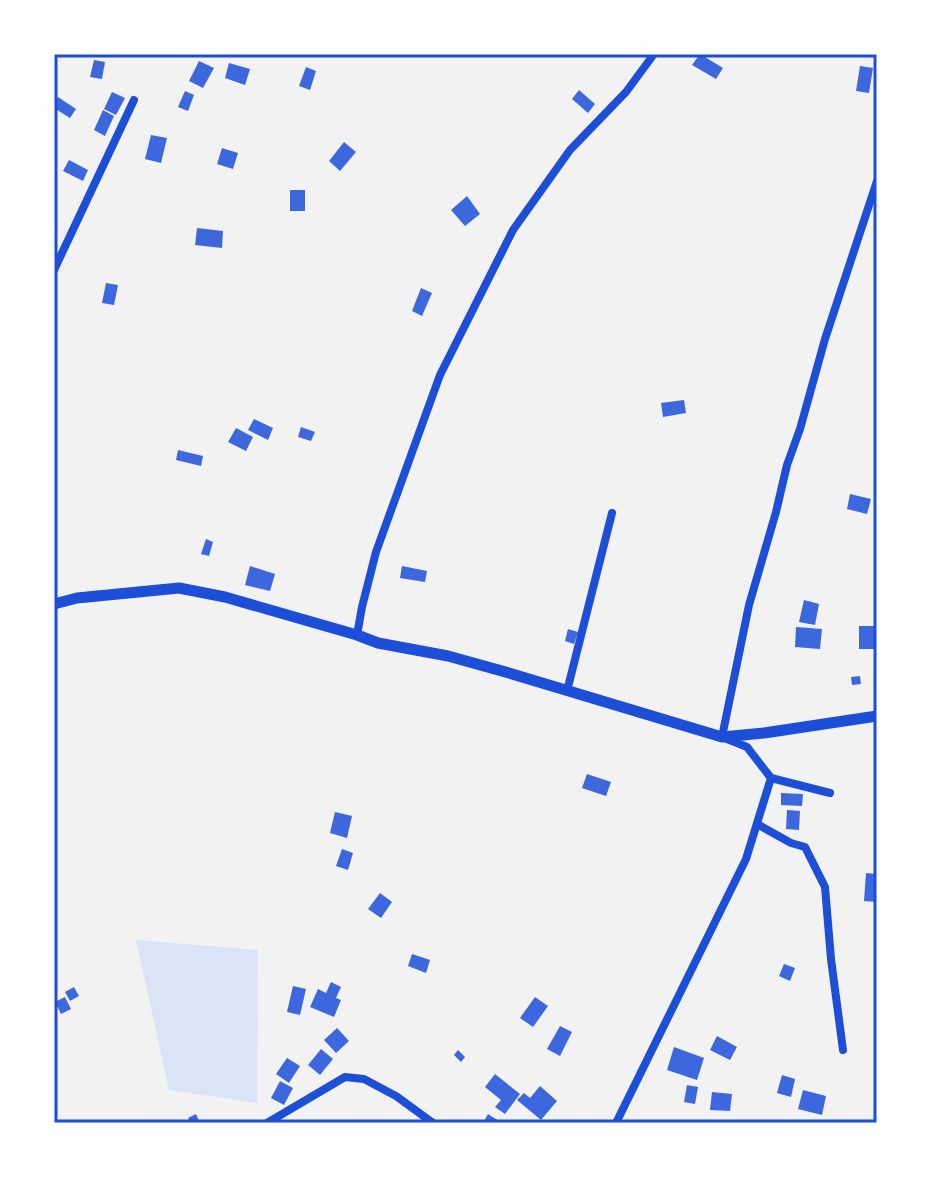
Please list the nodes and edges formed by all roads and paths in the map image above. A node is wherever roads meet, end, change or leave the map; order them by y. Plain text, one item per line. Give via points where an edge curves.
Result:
1 (654, 54) edge
2 (134, 100) dead end
3 (877, 181) edge
4 (54, 270) edge
5 (612, 513) dead end
6 (54, 604) edge
7 (357, 635) junction
8 (567, 691) junction
9 (877, 716) edge
10 (722, 737) junction
11 (771, 778) junction
12 (830, 793) dead end
13 (757, 824) junction
14 (843, 1050) dead end
15 (267, 1123) edge
16 (433, 1123) edge
17 (616, 1123) edge

1 - 7 street via 570,150 513,230 440,375 376,552
2 - 4 street
3 - 10 street via 787,465 749,605
5 - 8 street
6 - 7 street via 179,588
7 - 8 street
8 - 10 street
9 - 10 street
10 - 11 street via 747,747
11 - 12 street
11 - 13 street
13 - 14 street via 805,847 825,887
13 - 17 street via 746,859
15 - 16 street via 345,1077 364,1079

